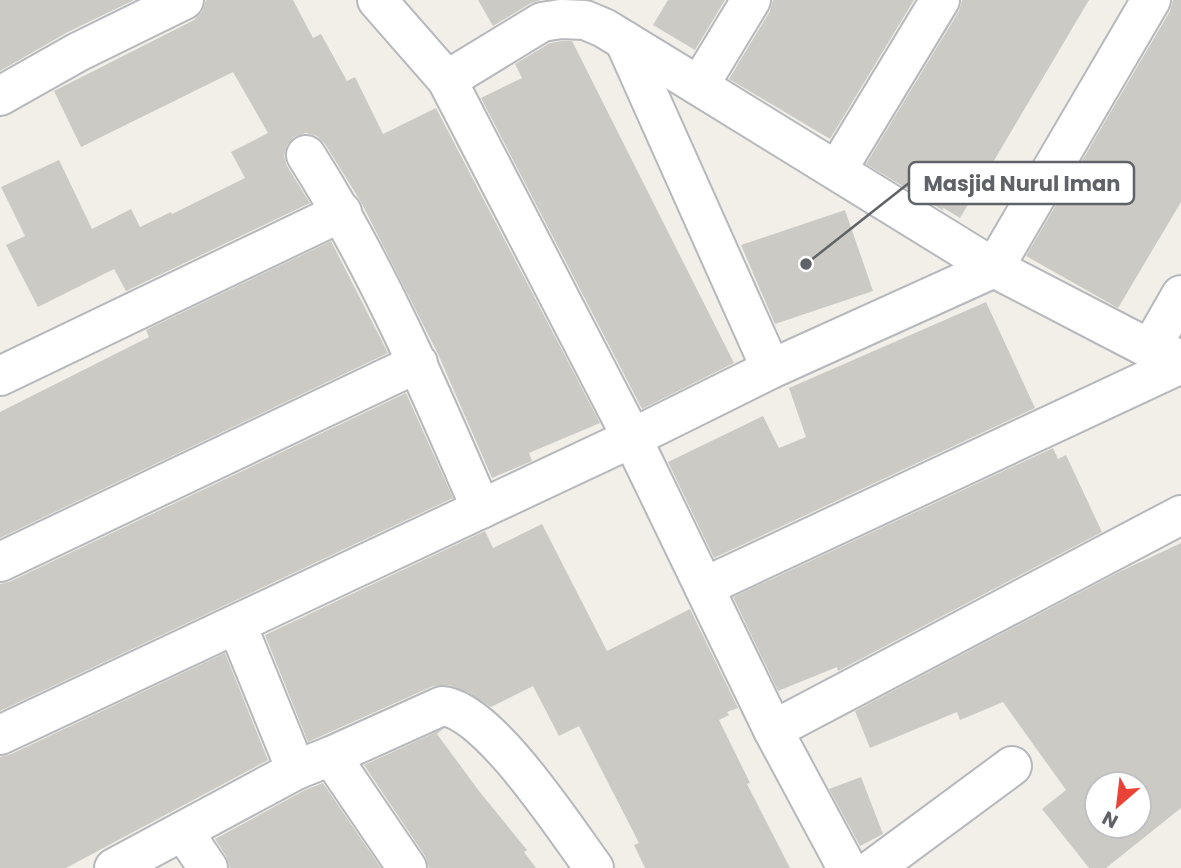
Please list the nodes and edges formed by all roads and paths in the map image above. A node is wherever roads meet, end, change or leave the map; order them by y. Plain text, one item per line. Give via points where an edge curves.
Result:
1 (184, 0) edge
2 (377, 0) edge
3 (751, 0) edge
4 (940, 0) edge
5 (1151, 0) edge
6 (624, 40) junction
7 (447, 80) junction
8 (699, 86) junction
9 (0, 96) edge
10 (306, 155) dead end
11 (837, 170) junction
12 (342, 212) junction
13 (994, 268) junction
14 (1181, 295) edge
15 (1171, 357) edge
16 (418, 363) junction
17 (771, 369) junction
18 (0, 376) edge
19 (632, 438) junction
20 (481, 509) junction
21 (1181, 515) edge
22 (0, 562) edge
23 (704, 587) junction
24 (237, 625) junction
25 (774, 730) junction
26 (0, 735) edge
27 (331, 756) junction
28 (1012, 766) dead end
29 (296, 770) junction
30 (183, 831) junction
31 (114, 868) edge
32 (208, 868) edge
33 (407, 868) edge
34 (594, 868) edge
35 (846, 868) edge
36 (874, 868) edge

1 - 9 street via 78,51
2 - 7 street
3 - 8 street
4 - 11 street
5 - 13 street
6 - 7 street via 585,20 542,22
6 - 8 street
6 - 17 street
7 - 19 street
8 - 11 street
10 - 12 street
11 - 13 street
12 - 16 street
12 - 18 street
13 - 15 street
13 - 17 street
14 - 15 street
15 - 23 street
16 - 20 street
16 - 22 street
17 - 19 street
19 - 20 street
19 - 23 street
20 - 24 street
21 - 25 street
23 - 25 street
24 - 26 street
24 - 29 street
25 - 35 street
27 - 29 street
27 - 33 street
27 - 34 street via 450,706 487,733 512,759
28 - 36 street
29 - 30 street
30 - 31 street
30 - 32 street

